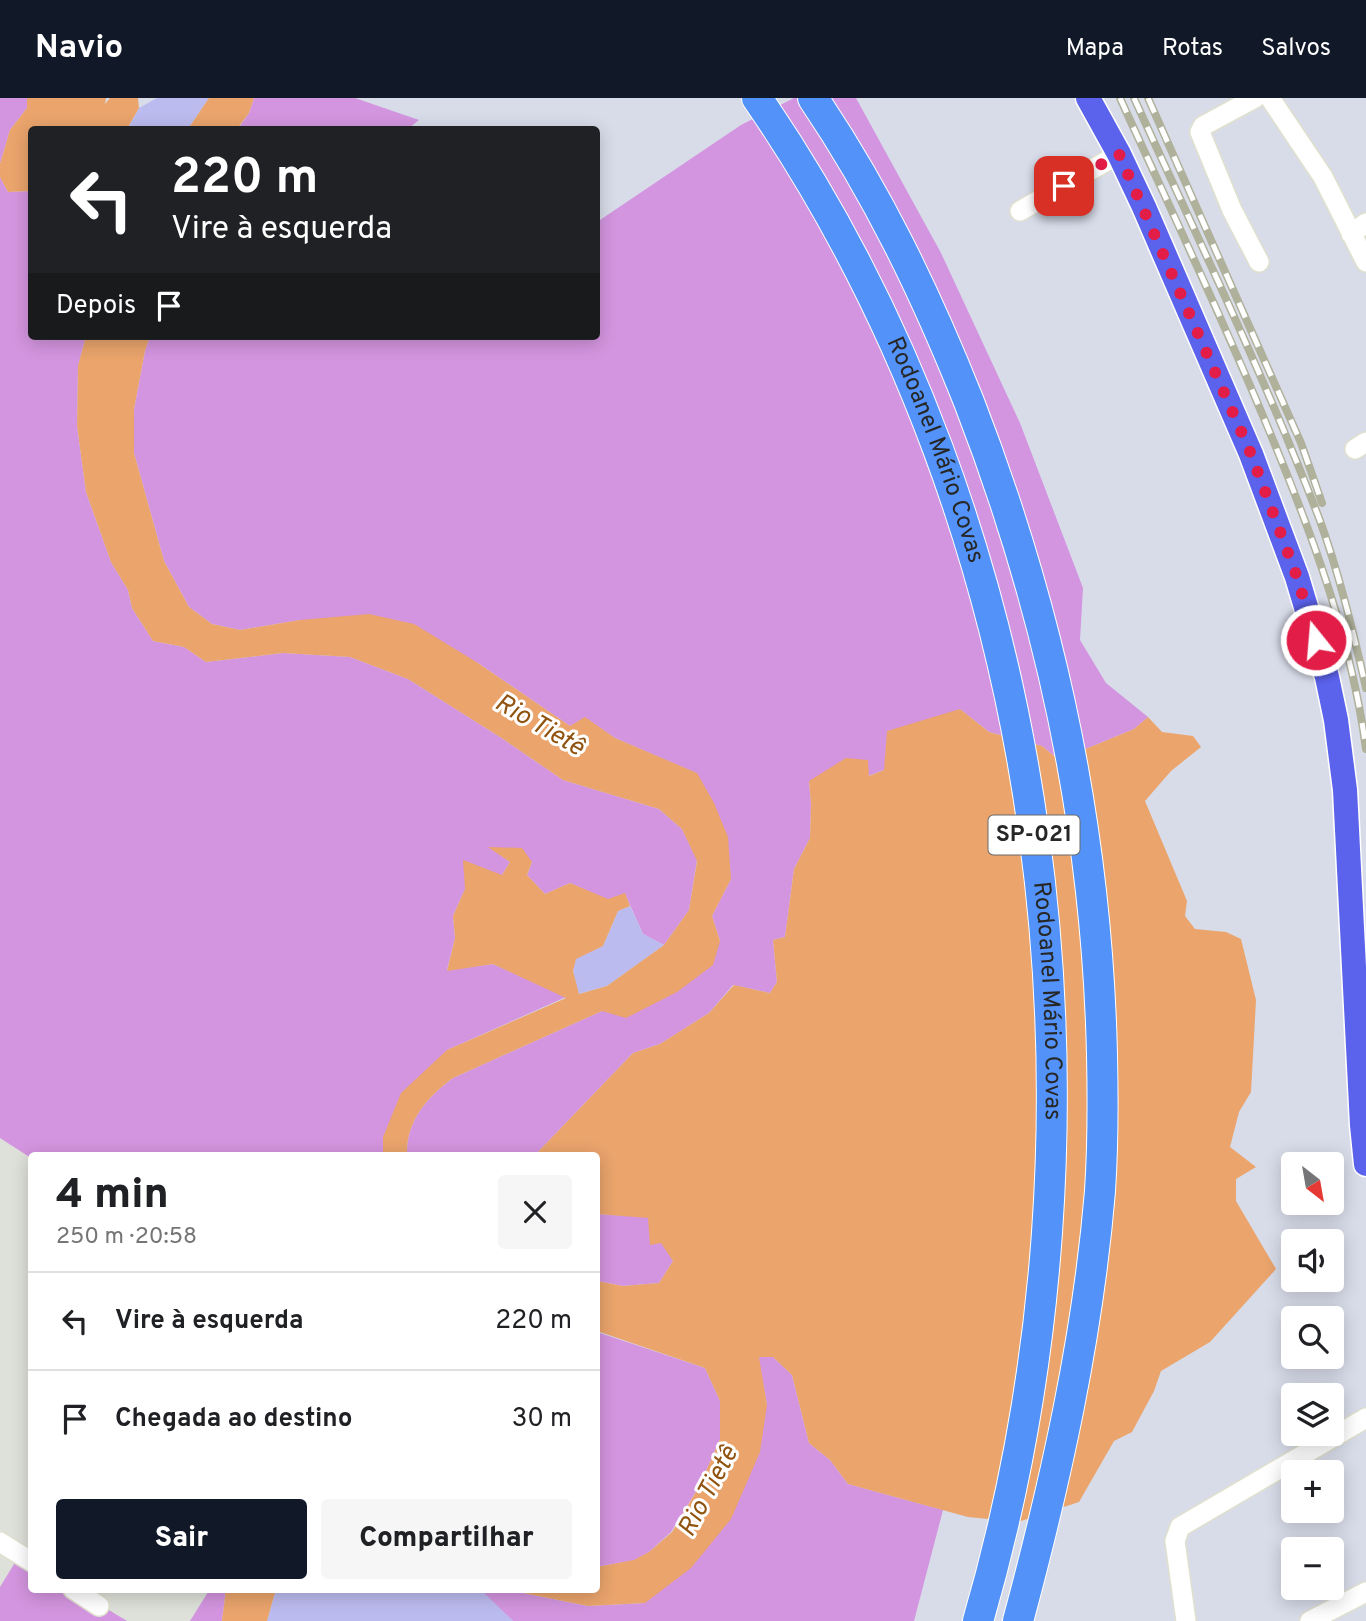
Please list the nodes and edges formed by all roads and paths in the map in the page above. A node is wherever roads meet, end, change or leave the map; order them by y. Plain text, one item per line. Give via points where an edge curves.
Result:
1 (757, 98) edge
2 (813, 98) edge
3 (1088, 98) edge
4 (1255, 98) edge
5 (1270, 98) edge
6 (1119, 154) junction
7 (1020, 211) dead end
8 (1358, 229) edge
9 (1259, 262) dead end
10 (1366, 262) edge
11 (1366, 1164) edge
12 (1366, 1418) edge
13 (0, 1542) edge
14 (28, 1560) edge
15 (1366, 1592) edge
16 (79, 1593) edge
17 (99, 1606) dead end
18 (978, 1621) edge
19 (1018, 1621) edge
20 (1186, 1621) edge
21 (1310, 1621) edge

1 - 18 highway, Rodoanel Mário Covas / SP-021 via 827,206 930,427 1000,646 1030,802 1050,999 1050,1175 1024,1420
2 - 19 highway, Rodoanel Mário Covas / SP-021 via 858,168 923,291 1000,484 1043,624 1082,813 1101,1002 1100,1189 1077,1365 1052,1490
3 - 6 main road
4 - 9 street via 1203,126 1200,132
5 - 8 street
6 - 7 street
6 - 11 main road via 1251,454 1297,577 1327,677 1345,790
8 - 10 street
12 - 20 street via 1180,1527 1175,1541
13 - 14 street
15 - 21 street
16 - 17 street

